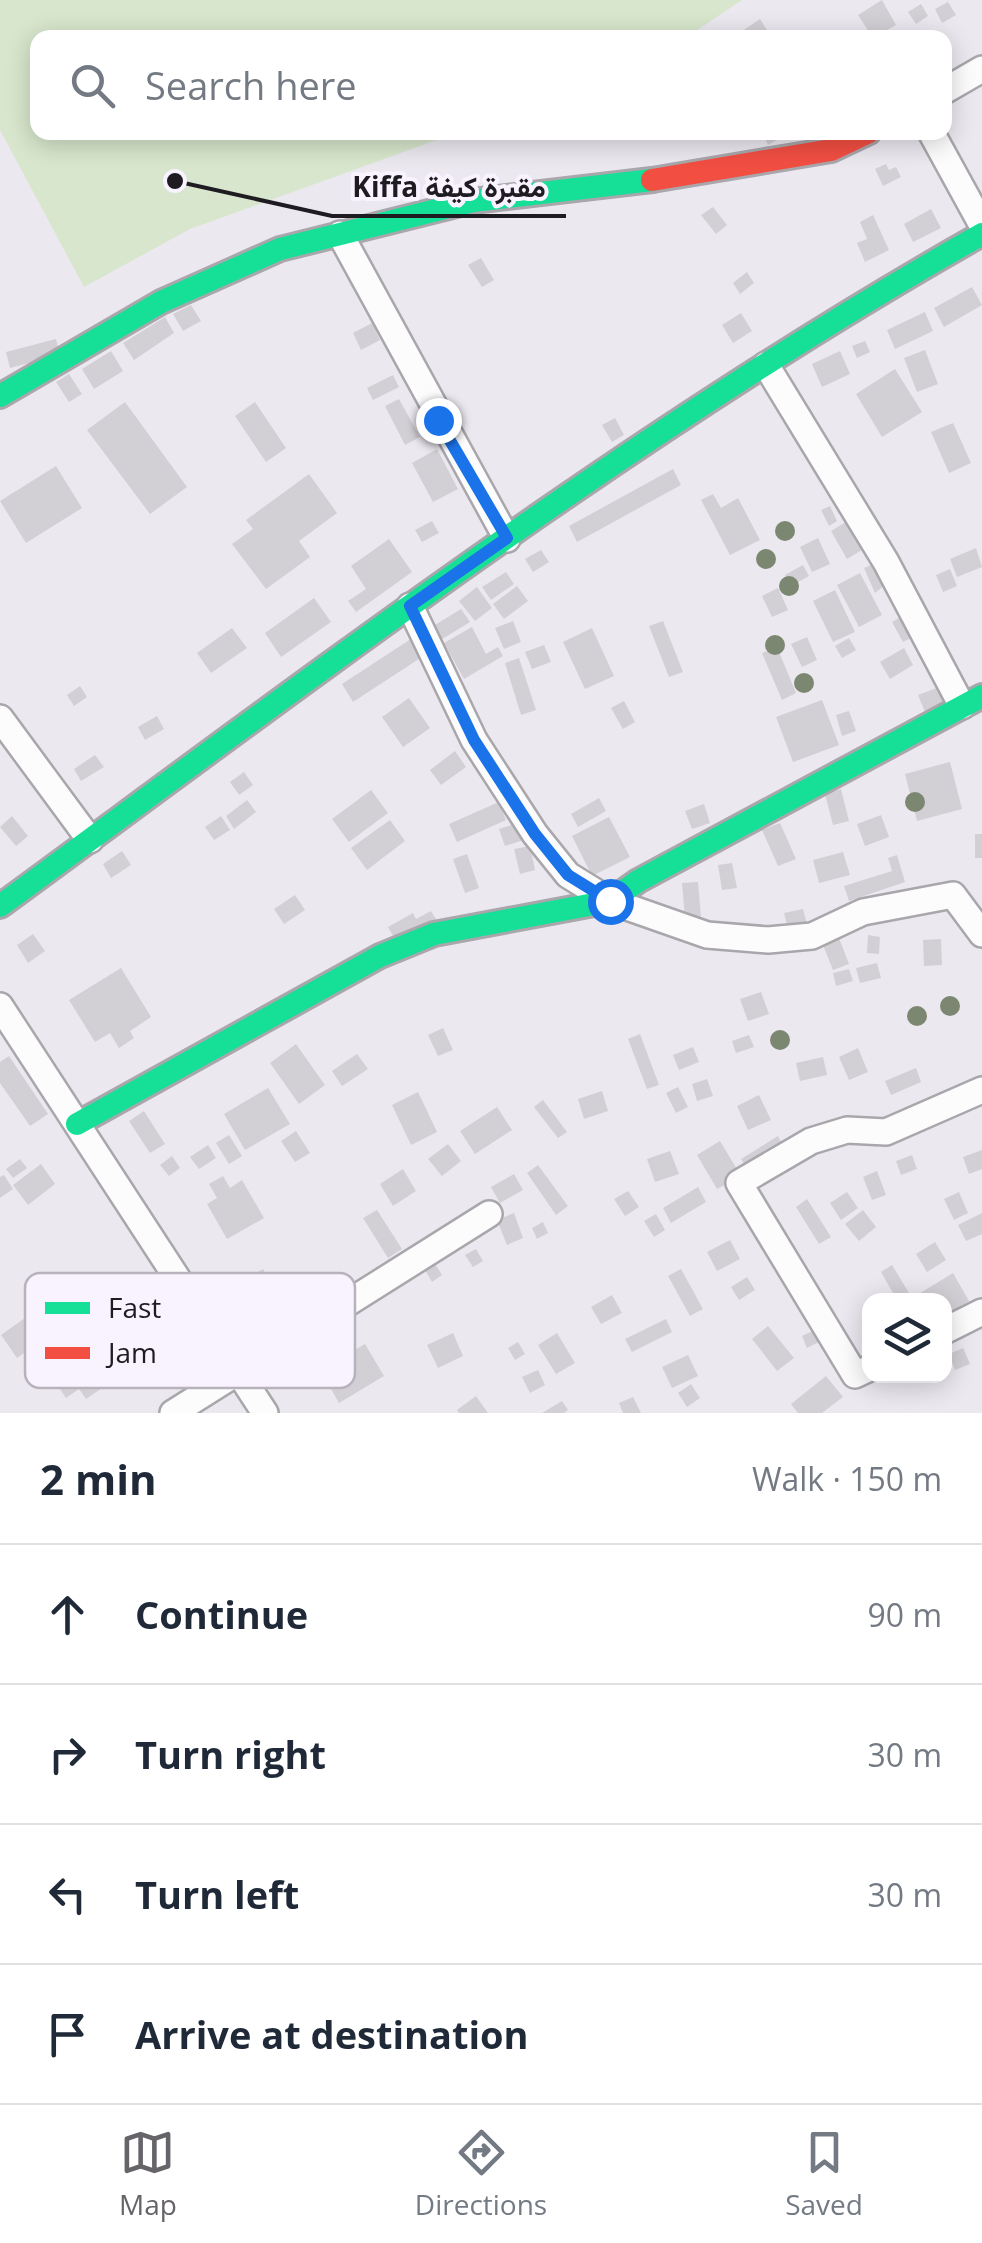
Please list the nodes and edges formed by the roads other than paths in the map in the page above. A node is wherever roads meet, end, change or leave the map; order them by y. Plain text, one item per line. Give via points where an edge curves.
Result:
1 (982, 69) edge
2 (952, 86) edge
3 (852, 140) edge
4 (935, 140) edge
5 (982, 225) edge
6 (340, 234) junction
7 (982, 234) edge
8 (766, 365) junction
9 (0, 396) edge
10 (507, 538) junction
11 (410, 606) junction
12 (972, 701) edge
13 (0, 718) edge
14 (90, 840) junction
15 (610, 901) junction
16 (0, 906) edge
17 (982, 934) edge
18 (0, 1006) edge
19 (982, 1090) edge
20 (77, 1124) junction
21 (489, 1214) dead end
22 (174, 1273) edge
23 (355, 1299) edge
24 (982, 1312) edge
25 (952, 1326) edge
26 (862, 1372) edge
27 (214, 1388) edge
28 (248, 1388) edge
29 (173, 1413) edge
30 (264, 1413) edge

1 - 2 street
3 - 6 street via 831,150 703,174 474,201
4 - 5 street
6 - 9 street via 280,250 161,302
6 - 10 street
7 - 8 street
8 - 10 street
8 - 12 street
10 - 11 street
11 - 14 street
11 - 15 street via 474,740 535,834 568,875
12 - 15 street
13 - 14 street
14 - 16 street
15 - 17 street via 707,935 768,940 812,936 863,912 953,895
15 - 20 street via 434,934 380,956
18 - 20 street
19 - 26 street via 886,1132 847,1130 810,1142 740,1183 855,1375
20 - 22 street
21 - 23 street
24 - 25 street
27 - 29 street
28 - 30 street

